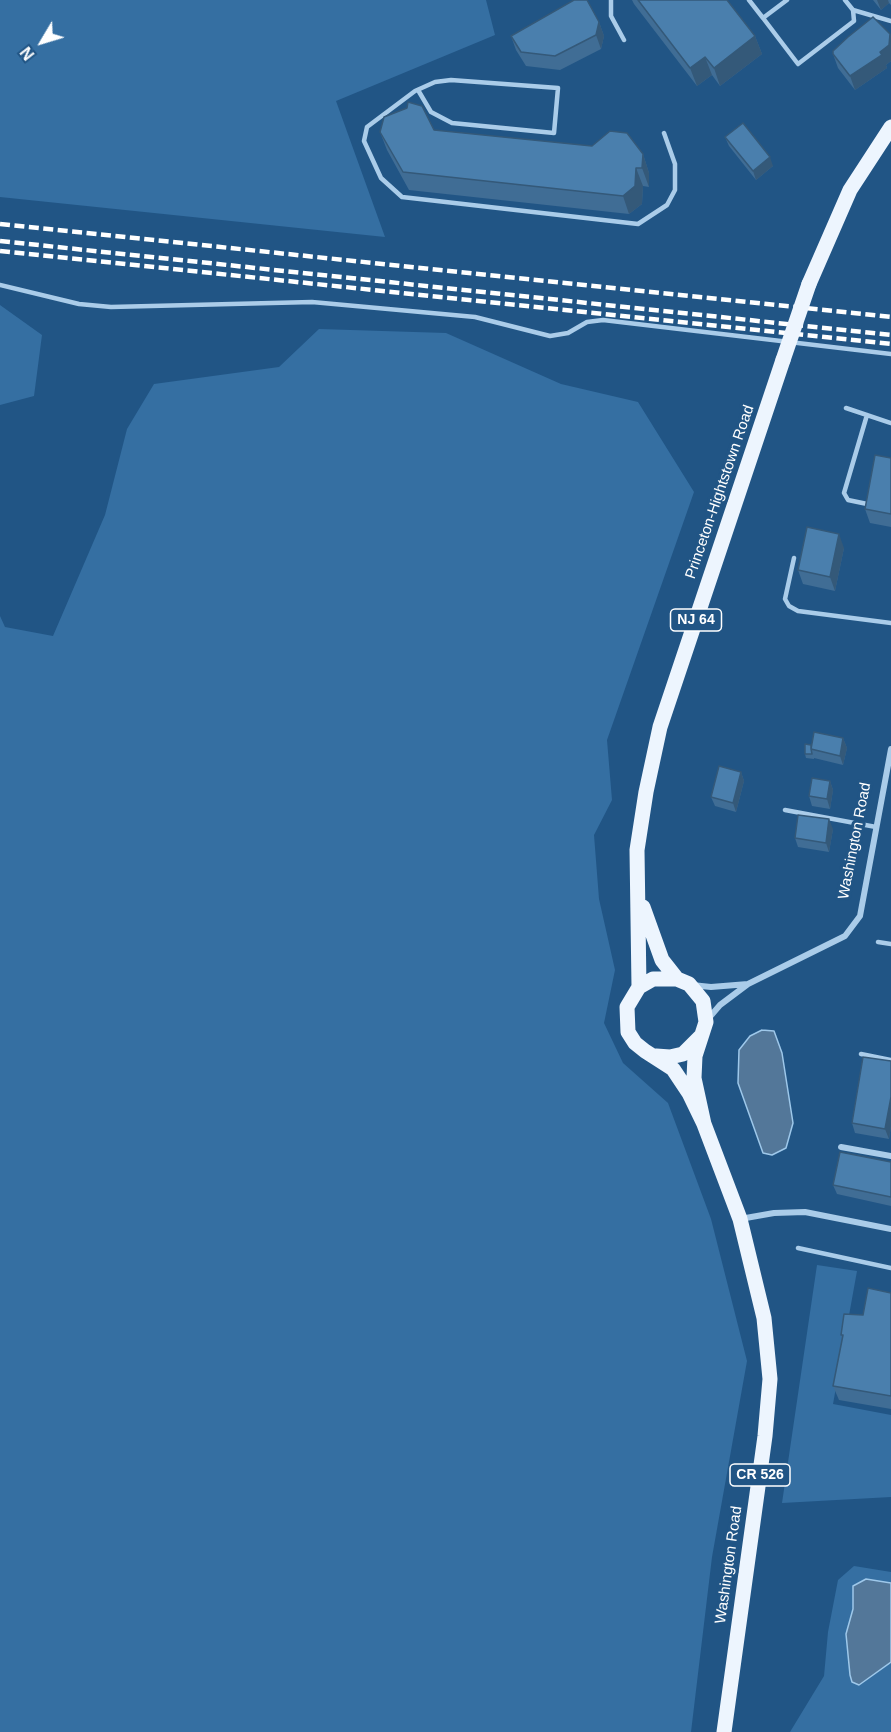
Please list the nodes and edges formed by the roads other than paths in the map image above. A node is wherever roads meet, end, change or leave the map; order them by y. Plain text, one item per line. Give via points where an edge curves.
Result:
1 (611, 0) edge
2 (749, 0) edge
3 (787, 0) edge
4 (845, 0) edge
5 (853, 10) junction
6 (763, 18) junction
7 (891, 21) edge
8 (624, 40) dead end
9 (418, 90) junction
10 (891, 127) edge
11 (664, 133) dead end
12 (0, 285) edge
13 (891, 354) edge
14 (846, 408) dead end
15 (867, 415) junction
16 (891, 423) edge
17 (873, 505) edge
18 (794, 558) dead end
19 (891, 623) edge
20 (891, 748) edge
21 (889, 774) edge
22 (784, 810) dead end
23 (876, 826) junction
24 (637, 887) junction
25 (878, 942) dead end
26 (891, 944) edge
27 (683, 982) junction
28 (748, 984) junction
29 (639, 987) junction
30 (704, 1028) junction
31 (861, 1054) dead end
32 (656, 1056) junction
33 (891, 1060) edge
34 (704, 1124) junction
35 (841, 1147) dead end
36 (891, 1156) edge
37 (740, 1219) junction
38 (891, 1229) edge
39 (798, 1248) dead end
40 (891, 1268) edge
41 (724, 1732) edge

1 - 8 lane via 611,16
2 - 6 lane
3 - 6 lane
4 - 5 lane
5 - 6 lane via 854,21 798,64
5 - 7 lane
9 - 9 lane via 451,80 558,88 555,133 452,123 431,112
9 - 11 lane via 377,117 367,127 364,141 381,178 402,197 638,224 667,205 675,190 675,164
10 - 24 main road, Princeton-Hightstown Road / NJ 64, bridge via 850,190 809,284 660,727 637,850
12 - 13 lane via 79,304 111,307 312,302 476,316 550,336 603,320
14 - 15 lane
15 - 16 lane
15 - 17 lane via 844,495 850,501
18 - 19 lane via 785,598 789,606 798,611
20 - 21 street, Washington Road
21 - 23 street, Washington Road
22 - 23 lane
23 - 28 street, Washington Road via 860,916 845,936
24 - 27 main road, Princeton-Hightstown Road / NJ 64 via 662,960
24 - 29 main road, Princeton-Hightstown Road / NJ 64
25 - 26 lane
27 - 28 street, Washington Road via 711,987
27 - 29 main road via 653,979
27 - 30 main road via 703,1001
28 - 30 street, Washington Road via 720,1005
29 - 32 main road, Washington Road / CR 526 via 627,1006 628,1032 635,1043
30 - 32 main road via 694,1046 683,1054
30 - 34 main road, Washington Road / CR 526 via 694,1078
31 - 33 lane
32 - 34 main road, Washington Road / CR 526 via 673,1070
34 - 37 main road, Washington Road / CR 526
35 - 36 street
37 - 38 street via 805,1212
37 - 41 main road, Washington Road / CR 526 via 764,1318 770,1379
39 - 40 lane

